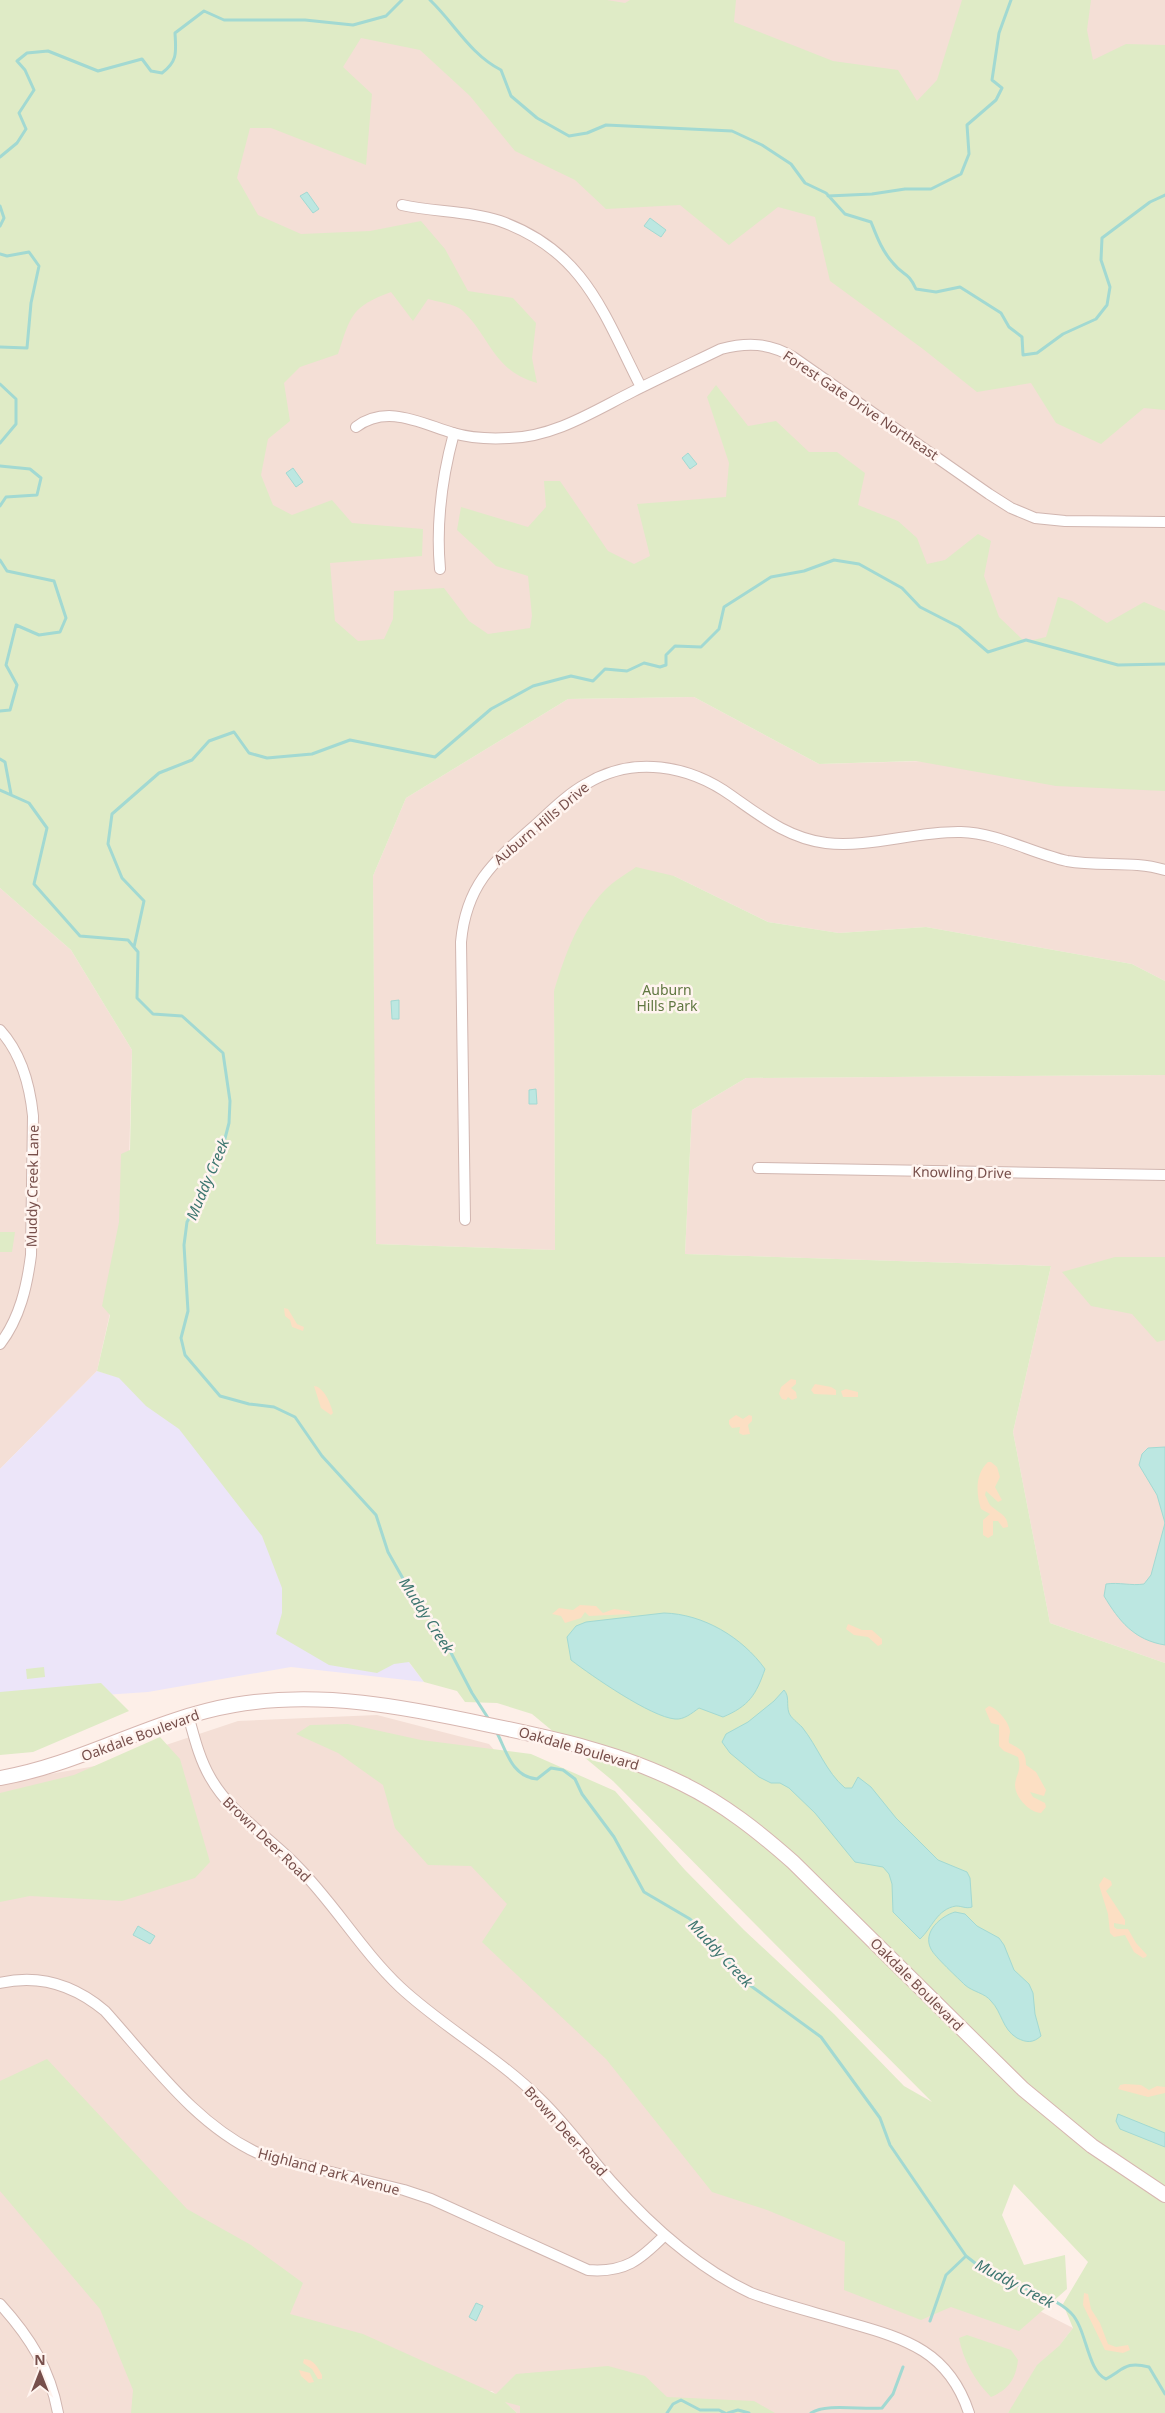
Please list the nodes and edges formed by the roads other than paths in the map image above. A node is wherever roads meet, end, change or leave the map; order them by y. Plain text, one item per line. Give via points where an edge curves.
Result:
1 (402, 205) dead end
2 (641, 387) junction
3 (356, 427) dead end
4 (454, 433) junction
5 (1165, 522) edge
6 (440, 569) dead end
7 (1165, 870) edge
8 (0, 1030) edge
9 (758, 1168) dead end
10 (1165, 1175) edge
11 (464, 1220) dead end
12 (0, 1344) edge
13 (188, 1715) junction
14 (0, 1778) edge
15 (0, 1983) edge
16 (1165, 2195) edge
17 (665, 2235) junction
18 (0, 2304) edge
19 (58, 2413) edge
20 (969, 2413) edge

1 - 2 street via 499,221 530,234 556,252 580,275 598,300
2 - 4 street, Forest Gate Drive Northeast via 554,430 535,435 509,438
2 - 5 street, Forest Gate Drive Northeast via 721,349 740,344 770,346 793,357 1011,508 1035,518 1065,522
3 - 4 street, Forest Gate Drive Northeast via 367,418 395,416
4 - 6 street via 439,519
7 - 11 street, Auburn Hills Drive via 1137,864 1068,861 978,834 951,832 847,843 809,840 773,826 716,785 688,772 645,766 599,777 573,792 496,859 474,890 464,917 461,942
8 - 12 street, Muddy Creek Lane via 21,1065 33,1116 29,1273 19,1309
9 - 10 street, Knowling Drive
13 - 14 main road, Oakdale Boulevard via 52,1766
13 - 16 main road, Oakdale Boulevard via 265,1701 327,1699 389,1705 601,1751 685,1784 737,1816 793,1862 1038,2102 1092,2146
13 - 17 street, Brown Deer Road via 202,1761 214,1785 231,1806 296,1865 359,1943 400,1987 496,2060 542,2100 610,2180
15 - 17 street, Highland Park Avenue via 26,1979 54,1983 92,2001 211,2126 262,2155 431,2199 588,2270 625,2266 646,2255
17 - 20 street, Brown Deer Road via 706,2269 751,2293 895,2336 923,2349 949,2373
18 - 19 street via 35,2347 50,2380

